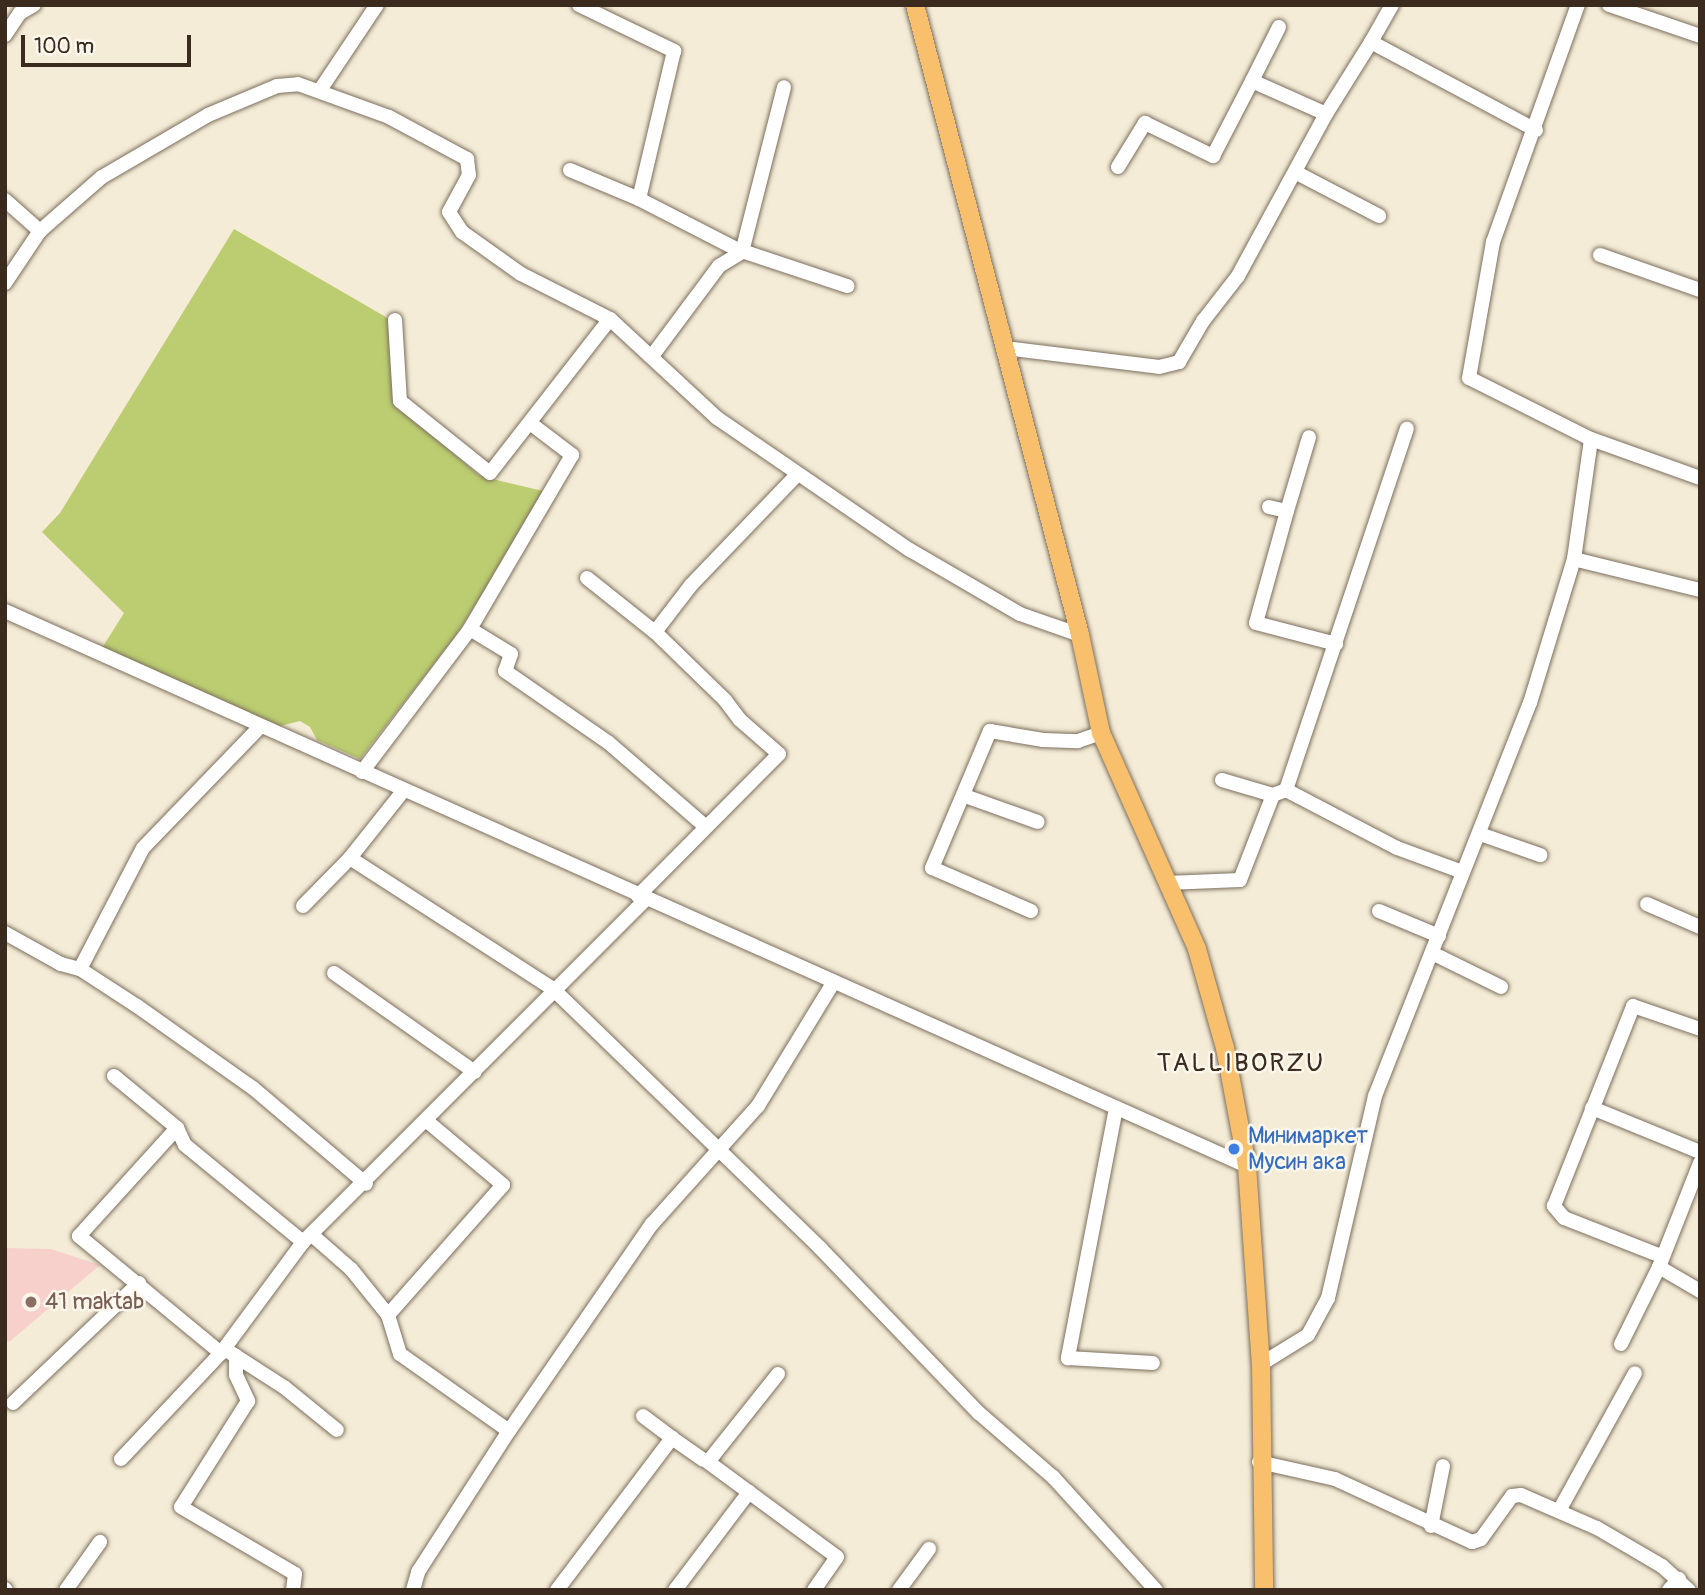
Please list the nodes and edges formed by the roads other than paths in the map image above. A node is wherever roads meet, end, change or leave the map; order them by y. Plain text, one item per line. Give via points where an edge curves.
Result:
1 (34, 5) edge
2 (377, 5) edge
3 (579, 5) edge
4 (915, 5) edge
5 (1392, 5) edge
6 (1578, 5) edge
7 (1609, 5) edge
8 (1279, 27) dead end
9 (5, 35) edge
10 (1700, 36) edge
11 (1371, 42) junction
12 (1252, 81) junction
13 (784, 87) dead end
14 (320, 90) junction
15 (1326, 114) junction
16 (1536, 130) junction
17 (1118, 167) dead end
18 (570, 170) dead end
19 (1295, 172) junction
20 (639, 199) junction
21 (5, 200) edge
22 (1379, 216) dead end
23 (40, 231) junction
24 (743, 252) junction
25 (1600, 255) dead end
26 (5, 283) edge
27 (847, 286) dead end
28 (1700, 290) edge
29 (610, 319) junction
30 (395, 320) dead end
31 (1005, 348) junction
32 (652, 356) junction
33 (530, 424) junction
34 (1407, 429) dead end
35 (1309, 437) dead end
36 (1591, 439) junction
37 (797, 474) junction
38 (1700, 478) edge
39 (1269, 507) dead end
40 (1287, 511) junction
41 (1574, 559) junction
42 (587, 578) dead end
43 (1700, 590) edge
44 (6, 615) edge
45 (470, 629) junction
46 (655, 632) junction
47 (1080, 635) junction
48 (1336, 644) junction
49 (259, 728) junction
50 (1101, 733) junction
51 (362, 772) junction
52 (1222, 780) dead end
53 (404, 790) junction
54 (1279, 792) junction
55 (964, 796) junction
56 (1038, 822) dead end
57 (706, 827) junction
58 (1480, 835) junction
59 (1539, 855) dead end
60 (350, 858) junction
61 (1460, 871) junction
62 (1167, 883) junction
63 (642, 898) junction
64 (1647, 904) dead end
65 (303, 906) dead end
66 (1031, 911) dead end
67 (1379, 911) dead end
68 (1700, 927) edge
69 (5, 933) edge
70 (1439, 936) junction
71 (1432, 953) junction
72 (80, 969) junction
73 (334, 973) dead end
74 (834, 984) junction
75 (1500, 987) dead end
76 (552, 988) junction
77 (1700, 1029) edge
78 (475, 1072) junction
79 (114, 1076) dead end
80 (1116, 1108) junction
81 (1592, 1108) junction
82 (428, 1122) junction
83 (177, 1128) junction
84 (718, 1148) junction
85 (1700, 1152) edge
86 (1700, 1163) edge
87 (1247, 1166) junction
88 (366, 1184) junction
89 (307, 1239) junction
90 (1660, 1261) junction
91 (139, 1283) junction
92 (1700, 1291) edge
93 (388, 1315) junction
94 (1622, 1344) dead end
95 (227, 1352) junction
96 (1153, 1363) dead end
97 (1261, 1364) junction
98 (1635, 1373) dead end
99 (778, 1374) dead end
100 (13, 1403) dead end
101 (643, 1416) dead end
102 (337, 1430) dead end
103 (509, 1431) junction
104 (672, 1438) junction
105 (121, 1459) dead end
106 (703, 1460) dead end
107 (1259, 1462) junction
108 (1443, 1466) dead end
109 (748, 1492) junction
110 (1560, 1509) junction
111 (1431, 1526) junction
112 (100, 1542) dead end
113 (929, 1549) dead end
114 (1679, 1586) edge
115 (66, 1590) edge
116 (293, 1590) edge
117 (412, 1590) edge
118 (557, 1590) edge
119 (675, 1590) edge
120 (814, 1590) edge
121 (899, 1590) edge
122 (1156, 1590) edge
123 (1264, 1590) edge

1 - 9 street via 20,13
2 - 14 street
3 - 20 street via 674,51
4 - 31 main road
5 - 11 street
6 - 16 street
7 - 10 street
8 - 12 street
11 - 15 street
11 - 16 street
12 - 15 street
12 - 17 street via 1213,156 1145,123
13 - 24 street
14 - 23 street via 298,84 277,86 208,115 102,177
14 - 29 street via 410,127 467,159 470,175 449,212 453,224 521,274
15 - 19 street
16 - 36 street via 1493,242 1469,378
18 - 20 street
19 - 22 street
19 - 31 street via 1238,276 1172,366
20 - 24 street
21 - 23 street
23 - 26 street
24 - 27 street
24 - 32 street via 719,266
25 - 28 street
29 - 32 street
29 - 33 street
30 - 33 street via 400,401 490,473
31 - 47 main road
32 - 37 street via 717,418
33 - 45 street via 572,455
34 - 48 street
35 - 40 street
36 - 38 street
36 - 41 street
37 - 46 street via 691,585
37 - 47 street via 910,550 1020,614
39 - 40 street
40 - 48 street via 1256,623
41 - 43 street
41 - 58 street via 1530,704
42 - 46 street
44 - 49 street
45 - 51 street
45 - 57 street via 511,654 505,671 609,743
46 - 57 street via 779,754
47 - 50 main road
48 - 54 street
49 - 51 street
49 - 72 street via 143,848
50 - 55 street via 1078,741 990,731
50 - 62 main road
51 - 53 street
52 - 54 street
53 - 60 street
53 - 63 street
54 - 61 street via 1397,848
54 - 62 street via 1240,880
55 - 56 street
55 - 66 street via 932,868
57 - 63 street
58 - 59 street
58 - 61 street
60 - 65 street
60 - 76 street
61 - 70 street
62 - 87 main road via 1197,949 1225,1048
63 - 74 street
63 - 76 street
64 - 68 street
67 - 70 street
69 - 72 street via 61,964
70 - 71 street
71 - 75 street
71 - 97 street via 1376,1096 1328,1297 1308,1335
72 - 88 street via 253,1088
73 - 78 street
74 - 80 street
74 - 84 street via 758,1106
76 - 78 street
76 - 84 street
77 - 81 street via 1633,1006
78 - 82 street
79 - 83 street
80 - 87 street
80 - 96 street via 1068,1358
81 - 85 street
81 - 90 street via 1555,1202 1556,1212
82 - 88 street
82 - 93 street via 503,1185
83 - 89 street via 185,1145
83 - 91 street via 79,1236
84 - 103 street via 652,1224
84 - 122 street via 979,1413 1053,1477
86 - 90 street
87 - 97 main road
88 - 89 street
89 - 93 street via 351,1269
89 - 95 street
90 - 92 street
90 - 94 street
91 - 95 street
91 - 100 street
93 - 103 street via 400,1354
95 - 102 street via 284,1387
95 - 105 street
95 - 116 street via 248,1401 181,1507 295,1574
97 - 107 main road
98 - 110 street
99 - 109 street via 708,1462
101 - 104 street
103 - 117 street via 418,1572
104 - 106 street
104 - 118 street
107 - 111 street via 1335,1479
107 - 123 main road
108 - 111 street
109 - 119 street
109 - 120 street via 837,1557
110 - 111 street via 1512,1496 1476,1542
110 - 114 street
112 - 115 street
113 - 121 street

